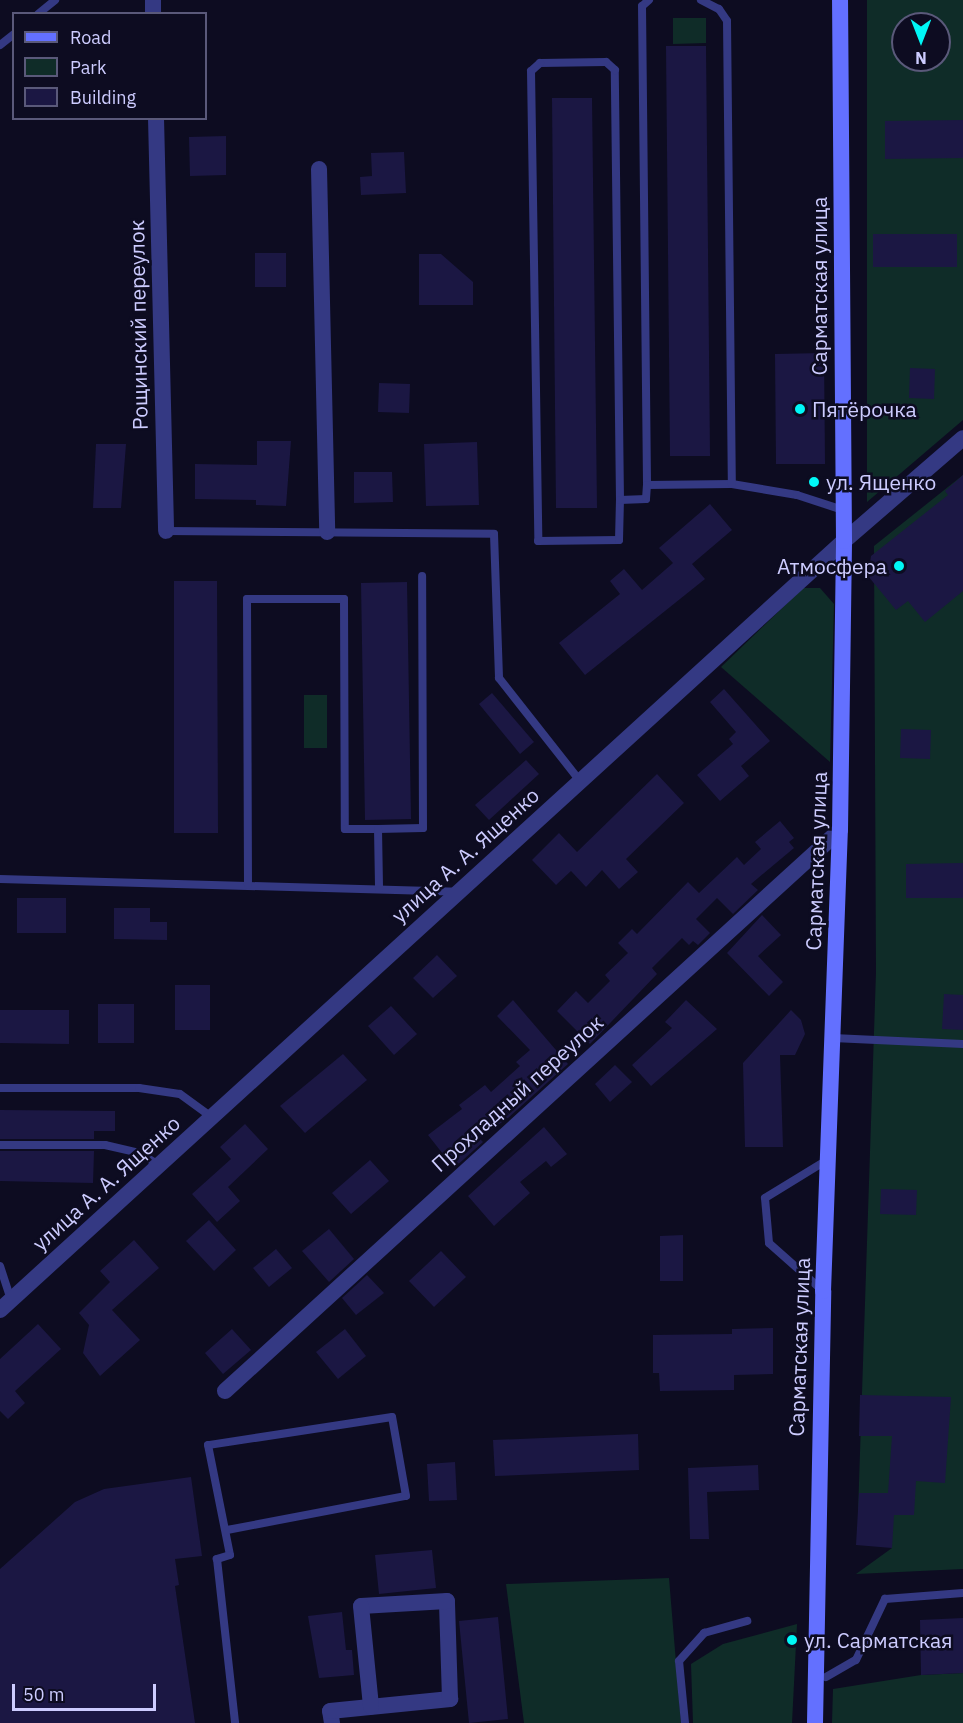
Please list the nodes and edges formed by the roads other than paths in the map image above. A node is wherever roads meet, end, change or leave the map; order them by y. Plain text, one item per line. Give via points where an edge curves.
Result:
1 (55, 0) edge
2 (649, 0) edge
3 (701, 0) edge
4 (840, 0) edge
5 (40, 12) edge
6 (12, 36) edge
7 (0, 45) edge
8 (156, 120) edge
9 (319, 169) dead end
10 (963, 438) edge
11 (732, 484) junction
12 (647, 485) junction
13 (620, 500) junction
14 (843, 510) junction
15 (166, 531) joint
16 (327, 532) junction
17 (844, 541) junction
18 (422, 576) dead end
19 (580, 781) junction
20 (378, 829) junction
21 (840, 830) junction
22 (0, 879) edge
23 (248, 885) junction
24 (379, 889) junction
25 (458, 892) junction
26 (833, 1038) junction
27 (963, 1044) edge
28 (0, 1088) edge
29 (212, 1117) junction
30 (0, 1145) edge
31 (827, 1160) junction
32 (159, 1165) junction
33 (0, 1266) edge
34 (823, 1291) junction
35 (5, 1305) edge
36 (225, 1391) dead end
37 (227, 1530) junction
38 (963, 1593) edge
39 (747, 1621) dead end
40 (826, 1677) dead end
41 (371, 1707) junction
42 (235, 1723) edge
43 (332, 1723) edge
44 (685, 1723) edge
45 (815, 1723) edge

1 - 5 lane
2 - 12 lane via 642,6
3 - 11 lane via 719,9 727,21
4 - 14 main road, Сарматская улица
6 - 7 lane
8 - 15 street, Рощинский переулок
9 - 16 street
10 - 17 street, улица А. А. Ященко
11 - 12 lane
11 - 14 lane via 797,495
12 - 13 lane via 646,499
13 - 13 lane via 619,540 538,541 531,71 540,63 606,62 615,70
14 - 17 main road, Сарматская улица
15 - 16 lane
16 - 19 lane via 494,534 499,678
17 - 19 street, улица А. А. Ященко
17 - 21 main road, Сарматская улица
18 - 20 lane via 423,828
19 - 25 street, улица А. А. Ященко
20 - 23 lane via 345,829 344,599 247,599
20 - 24 lane
21 - 26 main road, Сарматская улица
21 - 36 street, Прохладный переулок
22 - 23 lane
23 - 24 lane
24 - 25 lane
25 - 29 street, улица А. А. Ященко
26 - 27 lane
26 - 31 main road, Сарматская улица
28 - 29 lane via 139,1088 180,1094
29 - 32 street, улица А. А. Ященко
30 - 32 lane via 105,1145 139,1153
31 - 34 main road, Сарматская улица
31 - 34 lane via 765,1198 769,1243
32 - 35 street, улица А. А. Ященко
33 - 35 lane
34 - 45 main road, Сарматская улица
37 - 37 lane via 406,1496 392,1417 208,1445
37 - 42 lane via 230,1555 217,1559
38 - 40 lane via 885,1599 856,1660
39 - 44 lane via 704,1634 680,1661
41 - 41 street via 450,1699 447,1601 362,1606
41 - 43 street via 330,1711

